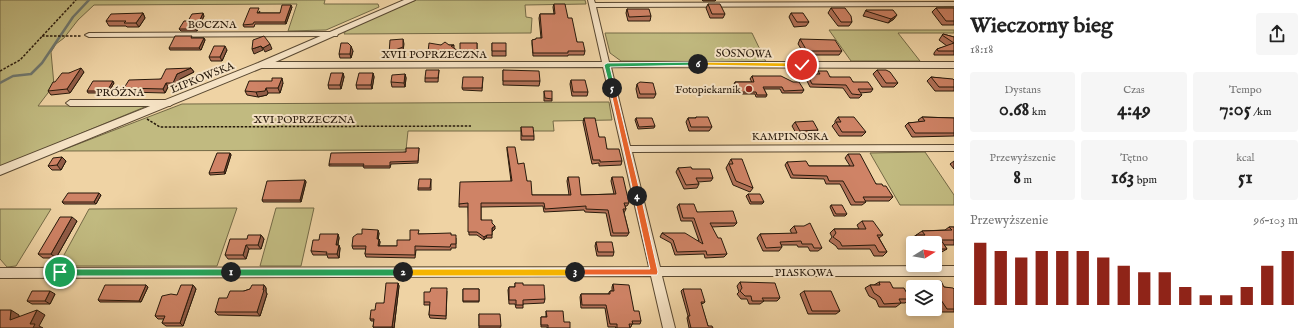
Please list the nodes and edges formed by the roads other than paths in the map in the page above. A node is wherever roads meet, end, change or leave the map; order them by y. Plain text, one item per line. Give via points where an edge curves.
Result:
1 (411, 0) edge
2 (592, 3) edge
3 (954, 4) edge
4 (334, 34) junction
5 (89, 35) road end
6 (261, 65) junction
7 (607, 65) junction
8 (954, 65) edge
9 (70, 103) dead end
10 (170, 103) junction
11 (954, 148) edge
12 (627, 149) junction
13 (0, 171) edge
14 (954, 271) edge
15 (0, 272) edge
16 (655, 272) junction
17 (669, 328) edge

1 - 4 street, LIPKOWSKA
2 - 3 street
2 - 7 street
4 - 5 street, BOCZNA
4 - 6 street, LIPKOWSKA
6 - 7 street, XVII POPRZECZNA
6 - 10 street, LIPKOWSKA
7 - 8 street, SOSNOWA
7 - 12 street
9 - 10 street, PRÓŻNA
10 - 13 street, LIPKOWSKA
11 - 12 street, KAMPINOSKA
12 - 16 street
14 - 16 street, PIASKOWA
15 - 16 street, PIASKOWA
16 - 17 street

